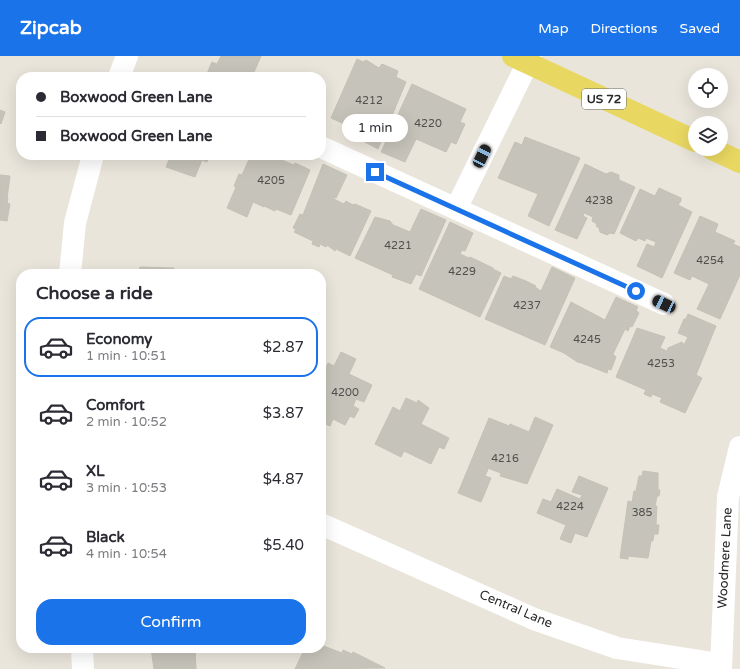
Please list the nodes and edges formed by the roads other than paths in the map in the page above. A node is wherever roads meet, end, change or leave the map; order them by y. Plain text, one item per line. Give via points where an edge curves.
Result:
1 (128, 56) edge
2 (524, 58) edge
3 (121, 72) edge
4 (688, 138) edge
5 (326, 149) edge
6 (727, 156) edge
7 (92, 160) edge
8 (740, 162) edge
9 (456, 209) junction
10 (70, 269) edge
11 (664, 304) dead end
12 (740, 448) edge
13 (326, 526) edge
14 (82, 653) edge
15 (720, 667) edge
16 (83, 669) edge

1 - 3 street
2 - 4 main road, US 72
2 - 9 street
5 - 9 street
6 - 8 main road
7 - 10 street via 75,223
9 - 11 street
12 - 15 street, Woodmere Lane via 728,497
13 - 15 street, Central Lane via 534,619 617,648
14 - 16 street

